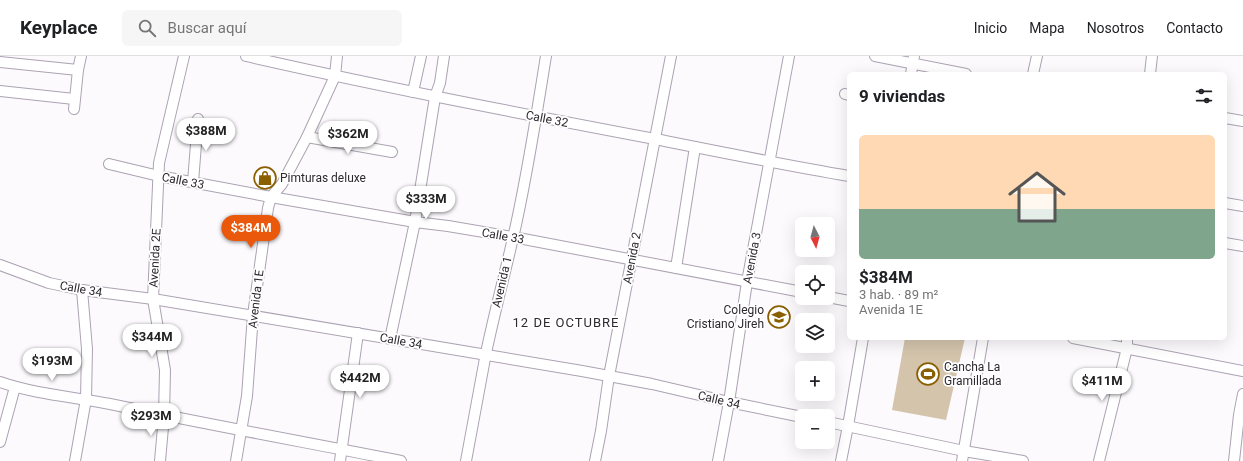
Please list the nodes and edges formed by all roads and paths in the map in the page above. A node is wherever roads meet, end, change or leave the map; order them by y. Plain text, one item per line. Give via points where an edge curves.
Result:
1 (81, 56) edge
2 (184, 56) edge
3 (246, 56) edge
4 (337, 56) edge
5 (421, 56) edge
6 (444, 56) edge
7 (546, 56) edge
8 (671, 56) edge
9 (789, 56) edge
10 (875, 56) edge
11 (1037, 56) edge
12 (1152, 56) edge
13 (0, 62) edge
14 (913, 65) edge
15 (78, 70) junction
16 (954, 72) edge
17 (1033, 72) edge
18 (1150, 72) edge
19 (334, 76) junction
20 (0, 91) edge
21 (413, 92) junction
22 (435, 97) junction
23 (74, 99) junction
24 (74, 109) dead end
25 (536, 117) junction
26 (1227, 118) edge
27 (198, 119) dead end
28 (1243, 121) edge
29 (307, 137) junction
30 (656, 139) junction
31 (695, 147) junction
32 (392, 152) dead end
33 (769, 161) junction
34 (109, 164) dead end
35 (159, 176) junction
36 (847, 176) edge
37 (193, 182) junction
38 (271, 197) junction
39 (1227, 203) edge
40 (1243, 206) edge
41 (415, 222) junction
42 (513, 237) junction
43 (1227, 243) edge
44 (1243, 246) edge
45 (632, 260) junction
46 (0, 265) edge
47 (676, 268) junction
48 (747, 282) junction
49 (82, 290) junction
50 (795, 291) edge
51 (835, 298) edge
52 (153, 299) junction
53 (847, 301) edge
54 (253, 315) junction
55 (358, 334) junction
56 (390, 339) junction
57 (863, 340) edge
58 (983, 340) edge
59 (1096, 340) edge
60 (1127, 343) edge
61 (486, 356) junction
62 (1243, 371) edge
63 (609, 376) junction
64 (0, 382) edge
65 (15, 387) junction
66 (1243, 394) edge
67 (86, 399) junction
68 (729, 402) junction
69 (1241, 415) edge
70 (164, 416) junction
71 (795, 416) edge
72 (835, 423) edge
73 (848, 426) junction
74 (241, 430) junction
75 (0, 442) edge
76 (342, 450) junction
77 (963, 456) edge
78 (75, 461) edge
79 (160, 461) edge
80 (236, 461) edge
81 (340, 461) edge
82 (401, 461) edge
83 (466, 461) edge
84 (595, 461) edge
85 (718, 461) edge
86 (841, 461) edge
87 (1023, 461) edge
88 (1099, 461) edge
89 (1234, 461) edge

1 - 15 street
2 - 35 street, Avenida 2E via 159,163
3 - 19 street, Calle 32
4 - 19 street, Avenida 1E
5 - 21 street
6 - 22 street
7 - 25 street, Avenida 1
8 - 30 street, Avenida 2
9 - 33 street, Avenida 3
10 - 14 street
11 - 17 street
12 - 18 street
13 - 15 street
14 - 16 street
15 - 23 street
19 - 21 street, Calle 32
19 - 29 street, Avenida 1E
20 - 23 street
21 - 22 street, Calle 32
22 - 25 street, Calle 32
22 - 41 street
23 - 24 street
25 - 30 street, Calle 32
25 - 42 street, Avenida 1
26 - 28 street
27 - 37 street
29 - 32 street
29 - 38 street, Avenida 1E via 282,184
30 - 31 street, Calle 32
30 - 45 street, Avenida 2
31 - 33 street, Calle 32
31 - 47 street
33 - 36 street, Calle 32
33 - 48 street, Avenida 3
34 - 35 street, Calle 33
35 - 37 street, Calle 33
35 - 52 street, Avenida 2E
37 - 38 street, Calle 33
38 - 41 street, Calle 33
38 - 54 street, Avenida 1E
39 - 40 street
41 - 42 street, Calle 33
41 - 56 street
42 - 45 street, Calle 33
42 - 61 street, Avenida 1
43 - 44 street
45 - 47 street, Calle 33
45 - 63 street, Avenida 2
46 - 49 street, Calle 34 via 48,283
47 - 48 street, Calle 33
48 - 50 street, Calle 33
48 - 68 street, Avenida 3
49 - 52 street, Calle 34
49 - 67 street via 87,349
51 - 53 street
52 - 54 street, Calle 34
52 - 70 street, Avenida 2E via 166,370
54 - 55 street, Calle 34
54 - 74 street, Avenida 1E via 247,396
55 - 56 street, Calle 34
55 - 76 street
56 - 61 street, Calle 34
57 - 73 street
58 - 77 street
59 - 60 street
60 - 62 street
60 - 88 street
61 - 63 street, Calle 34
61 - 83 street, Avenida 1
63 - 68 street, Calle 34
63 - 84 street, Avenida 2
64 - 65 street
65 - 67 street
65 - 75 street
66 - 69 street
67 - 70 street
67 - 78 street
68 - 71 street, Calle 34
68 - 85 street, Avenida 3
69 - 89 street
70 - 74 street
70 - 79 street, Avenida 2E
72 - 73 street
73 - 77 street
73 - 86 street
74 - 76 street
74 - 80 street, Avenida 1E
76 - 81 street
76 - 82 street
77 - 87 street

